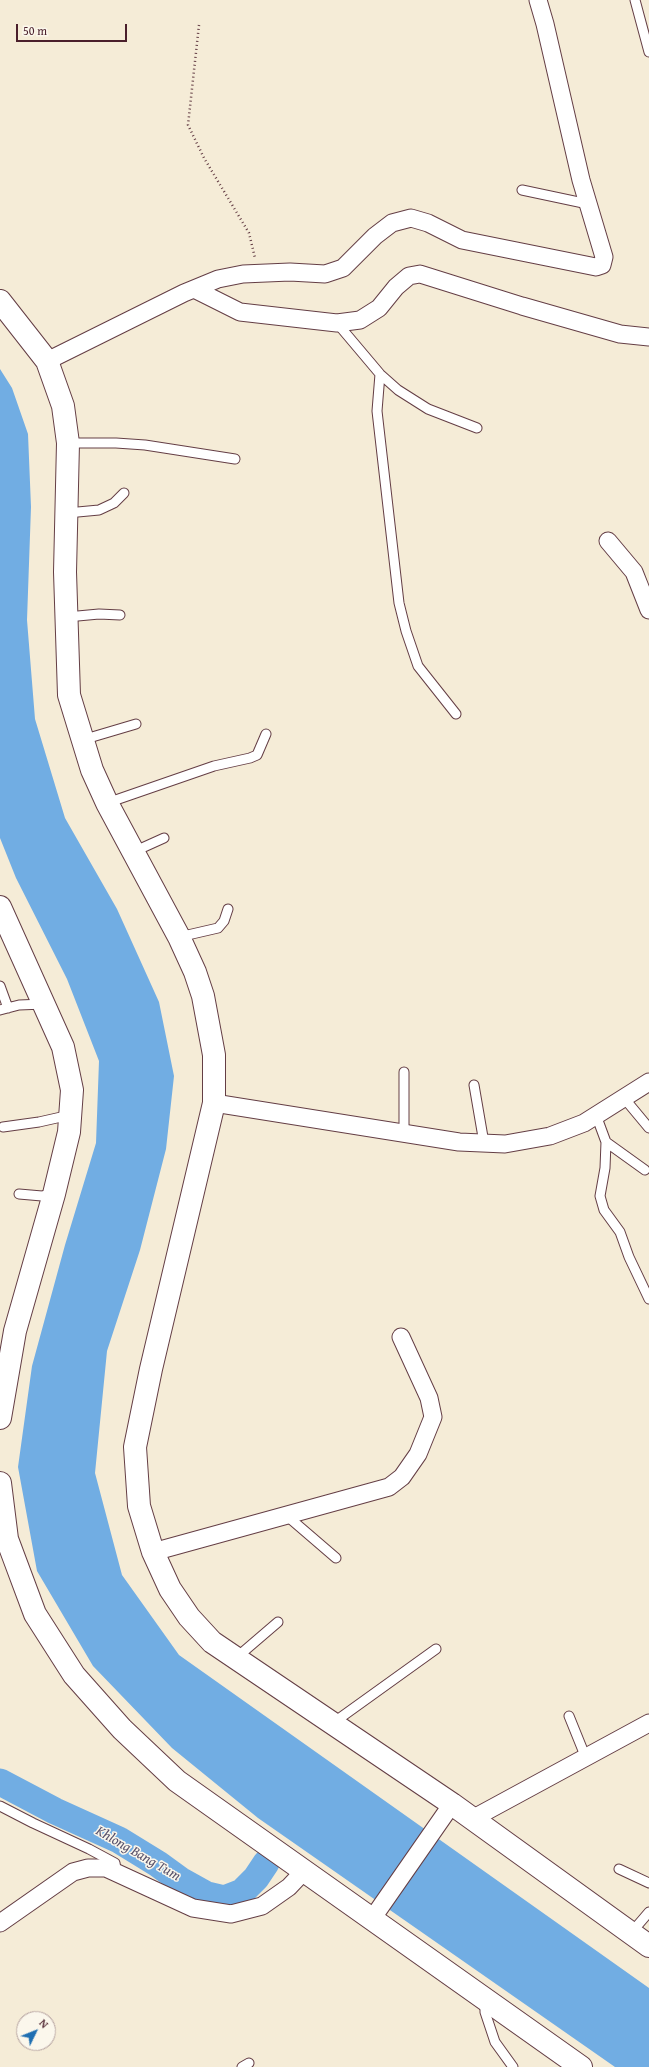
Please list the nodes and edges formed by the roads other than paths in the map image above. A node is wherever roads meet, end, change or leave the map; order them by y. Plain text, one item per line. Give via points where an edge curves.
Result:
1 (538, 0) edge
2 (635, 0) edge
3 (649, 52) edge
4 (522, 190) dead end
5 (588, 204) junction
6 (194, 289) junction
7 (0, 301) edge
8 (337, 323) junction
9 (649, 337) edge
10 (47, 361) junction
11 (380, 374) junction
12 (477, 428) dead end
13 (68, 443) junction
14 (236, 459) dead end
15 (124, 493) dead end
16 (67, 513) junction
17 (608, 541) dead end
18 (649, 610) edge
19 (120, 614) dead end
20 (67, 617) junction
21 (456, 714) dead end
22 (136, 724) dead end
23 (266, 734) dead end
24 (82, 740) junction
25 (107, 803) junction
26 (164, 838) dead end
27 (133, 852) junction
28 (0, 907) edge
29 (228, 908) dead end
30 (179, 937) junction
31 (0, 986) edge
32 (45, 1004) junction
33 (4, 1009) edge
34 (404, 1072) dead end
35 (649, 1082) edge
36 (474, 1085) dead end
37 (624, 1098) junction
38 (214, 1103) junction
39 (70, 1115) junction
40 (596, 1115) junction
41 (3, 1127) dead end
42 (649, 1128) edge
43 (404, 1133) junction
44 (606, 1142) junction
45 (484, 1143) junction
46 (645, 1170) dead end
47 (19, 1194) dead end
48 (54, 1194) junction
49 (649, 1299) edge
50 (401, 1337) dead end
51 (4, 1365) edge
52 (0, 1418) edge
53 (0, 1483) edge
54 (286, 1515) junction
55 (3, 1541) edge
56 (153, 1552) junction
57 (336, 1558) dead end
58 (278, 1622) dead end
59 (436, 1649) dead end
60 (236, 1658) junction
61 (569, 1716) dead end
62 (649, 1723) edge
63 (332, 1724) junction
64 (586, 1758) junction
65 (452, 1804) junction
66 (0, 1806) edge
67 (472, 1819) junction
68 (305, 1870) junction
69 (619, 1870) dead end
70 (116, 1872) junction
71 (649, 1883) edge
72 (649, 1912) edge
73 (372, 1919) junction
74 (0, 1922) edge
75 (631, 1933) junction
76 (649, 1946) edge
77 (485, 1999) junction
78 (513, 2067) edge
79 (581, 2067) edge

1 - 5 street
2 - 3 lane
4 - 5 lane
5 - 6 street via 604,257 602,265 596,268 462,240 428,223 411,218 392,223 343,268 325,274 243,274 218,279
6 - 8 street via 240,312
6 - 10 street
7 - 10 street
8 - 9 street via 360,320 379,308 409,276 420,274 620,334
8 - 11 lane
10 - 13 street via 63,406
11 - 12 lane via 398,390 428,409
11 - 21 lane via 377,411 399,603 418,666
13 - 14 lane via 145,445
13 - 16 street
15 - 16 lane via 114,503 99,510
16 - 20 street
17 - 18 street via 634,572
19 - 20 lane
20 - 24 street via 69,695
22 - 24 lane
23 - 25 lane via 257,755 214,766
24 - 25 street
25 - 27 street
26 - 27 lane
27 - 30 street
28 - 32 street
29 - 30 lane via 224,921 218,928
30 - 38 street via 203,996 214,1055
31 - 33 lane
32 - 33 lane
32 - 39 street via 63,1047 72,1090
34 - 43 lane
35 - 37 street
36 - 45 lane
37 - 40 street
37 - 42 lane
38 - 43 street
38 - 56 street via 151,1369 135,1448 139,1506
39 - 41 lane
39 - 48 street via 69,1132
40 - 44 lane
40 - 45 street via 584,1123 550,1136 505,1144
43 - 45 street via 458,1142
44 - 46 lane
44 - 49 lane via 600,1196 604,1210 620,1232
47 - 48 lane
48 - 51 street
50 - 54 street via 430,1398 433,1417 418,1454 402,1477 389,1487
51 - 52 street
53 - 55 street
54 - 56 street
54 - 57 lane
55 - 68 street via 35,1614 74,1675 122,1729 177,1781
56 - 60 street via 170,1589 189,1617 212,1642
58 - 60 lane
59 - 63 lane
60 - 63 street
61 - 64 lane
62 - 64 street
63 - 65 street
64 - 67 street
65 - 67 street
65 - 73 street
66 - 70 lane via 104,1857 115,1864
67 - 75 street
68 - 70 street via 289,1887 262,1906 231,1914 193,1908
68 - 73 street
69 - 71 lane
70 - 74 street via 106,1868 88,1868 72,1872
72 - 75 lane
73 - 77 street
75 - 76 street
77 - 78 lane via 489,2028 495,2042
77 - 79 street

